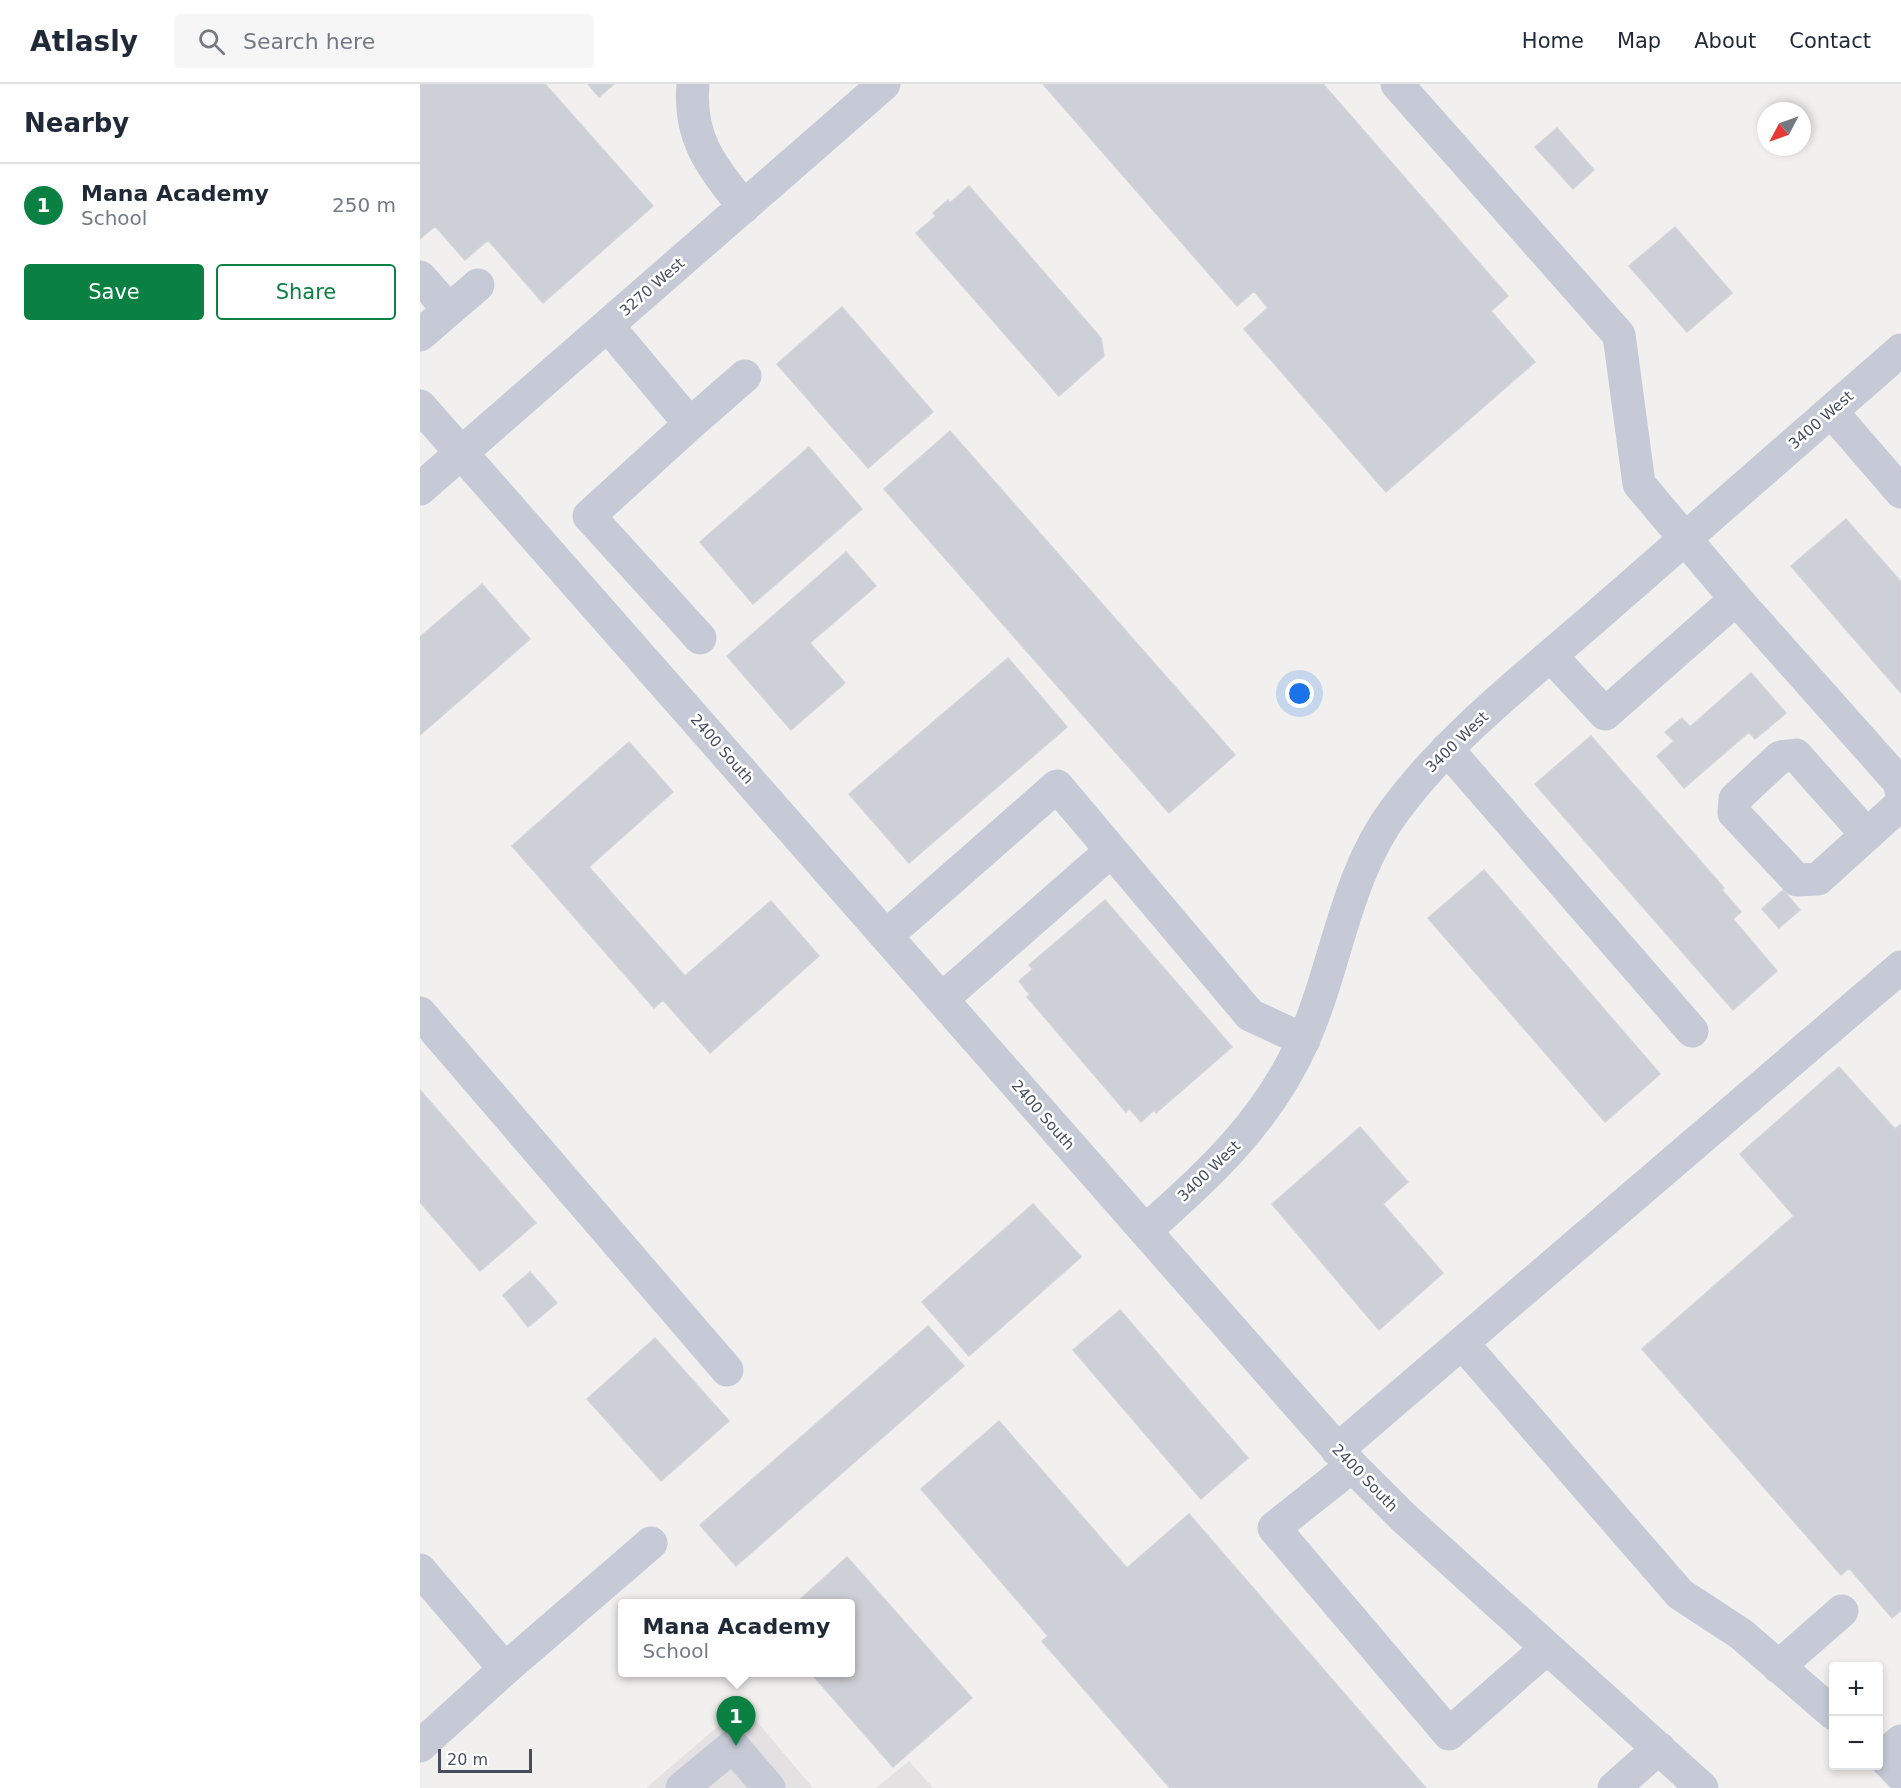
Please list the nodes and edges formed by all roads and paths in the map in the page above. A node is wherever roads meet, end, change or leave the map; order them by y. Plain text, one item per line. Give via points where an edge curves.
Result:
1 (693, 84) edge
2 (884, 84) edge
3 (1397, 84) edge
4 (744, 207) junction
5 (420, 277) edge
6 (478, 285) dead end
7 (449, 310) junction
8 (608, 326) junction
9 (420, 335) edge
10 (1901, 350) edge
11 (745, 376) dead end
12 (420, 406) edge
13 (1832, 411) junction
14 (690, 424) junction
15 (462, 453) junction
16 (420, 489) edge
17 (1901, 492) edge
18 (1684, 539) junction
19 (1736, 599) junction
20 (700, 639) dead end
21 (1551, 656) junction
22 (1447, 749) junction
23 (1901, 791) edge
24 (1901, 804) edge
25 (1867, 835) dead end
26 (1111, 851) junction
27 (886, 936) junction
28 (1901, 967) edge
29 (942, 999) junction
30 (420, 1013) edge
31 (1692, 1031) dead end
32 (1304, 1040) junction
33 (1145, 1231) junction
34 (1463, 1344) junction
35 (727, 1370) dead end
36 (1344, 1458) junction
37 (651, 1543) dead end
38 (420, 1570) edge
39 (1842, 1611) dead end
40 (1547, 1648) junction
41 (1778, 1666) junction
42 (505, 1669) junction
43 (1829, 1711) edge
44 (420, 1746) edge
45 (1659, 1748) junction
46 (682, 1788) edge
47 (769, 1788) edge
48 (1614, 1788) edge
49 (1702, 1788) edge

1 - 4 street via 693,118 703,151
2 - 4 street, 3270 West
3 - 18 street via 1619,335 1639,484
4 - 8 street, 3270 West
5 - 7 street
6 - 7 street
7 - 9 street
8 - 14 street
8 - 15 street, 3270 West
10 - 13 street, 3400 West
11 - 14 street
12 - 15 street, 2400 South
13 - 17 street
13 - 18 street, 3400 West
14 - 20 street via 589,516
15 - 16 street, 3270 West
15 - 27 street, 2400 South
18 - 19 street
18 - 21 street, 3400 West
19 - 21 street via 1605,714
19 - 23 street via 1899,782
21 - 22 street, 3400 West
22 - 31 street
22 - 32 street, 3400 West via 1393,812 1374,845 1337,936
24 - 25 street
26 - 27 street via 1057,786
26 - 29 street
26 - 32 street via 1250,1015
27 - 29 street, 2400 South
28 - 34 street
29 - 33 street, 2400 South
30 - 35 street
32 - 33 street, 3400 West via 1264,1112 1239,1143
33 - 36 street, 2400 South
34 - 36 street
34 - 41 street via 1680,1594 1740,1634
36 - 40 street, 2400 South
36 - 40 street via 1274,1528 1449,1734
37 - 42 street
38 - 42 street
39 - 41 street
40 - 45 street, 2400 South
41 - 43 street
42 - 44 street
45 - 48 street
45 - 49 street, 2400 South
46 - 47 street via 733,1746

